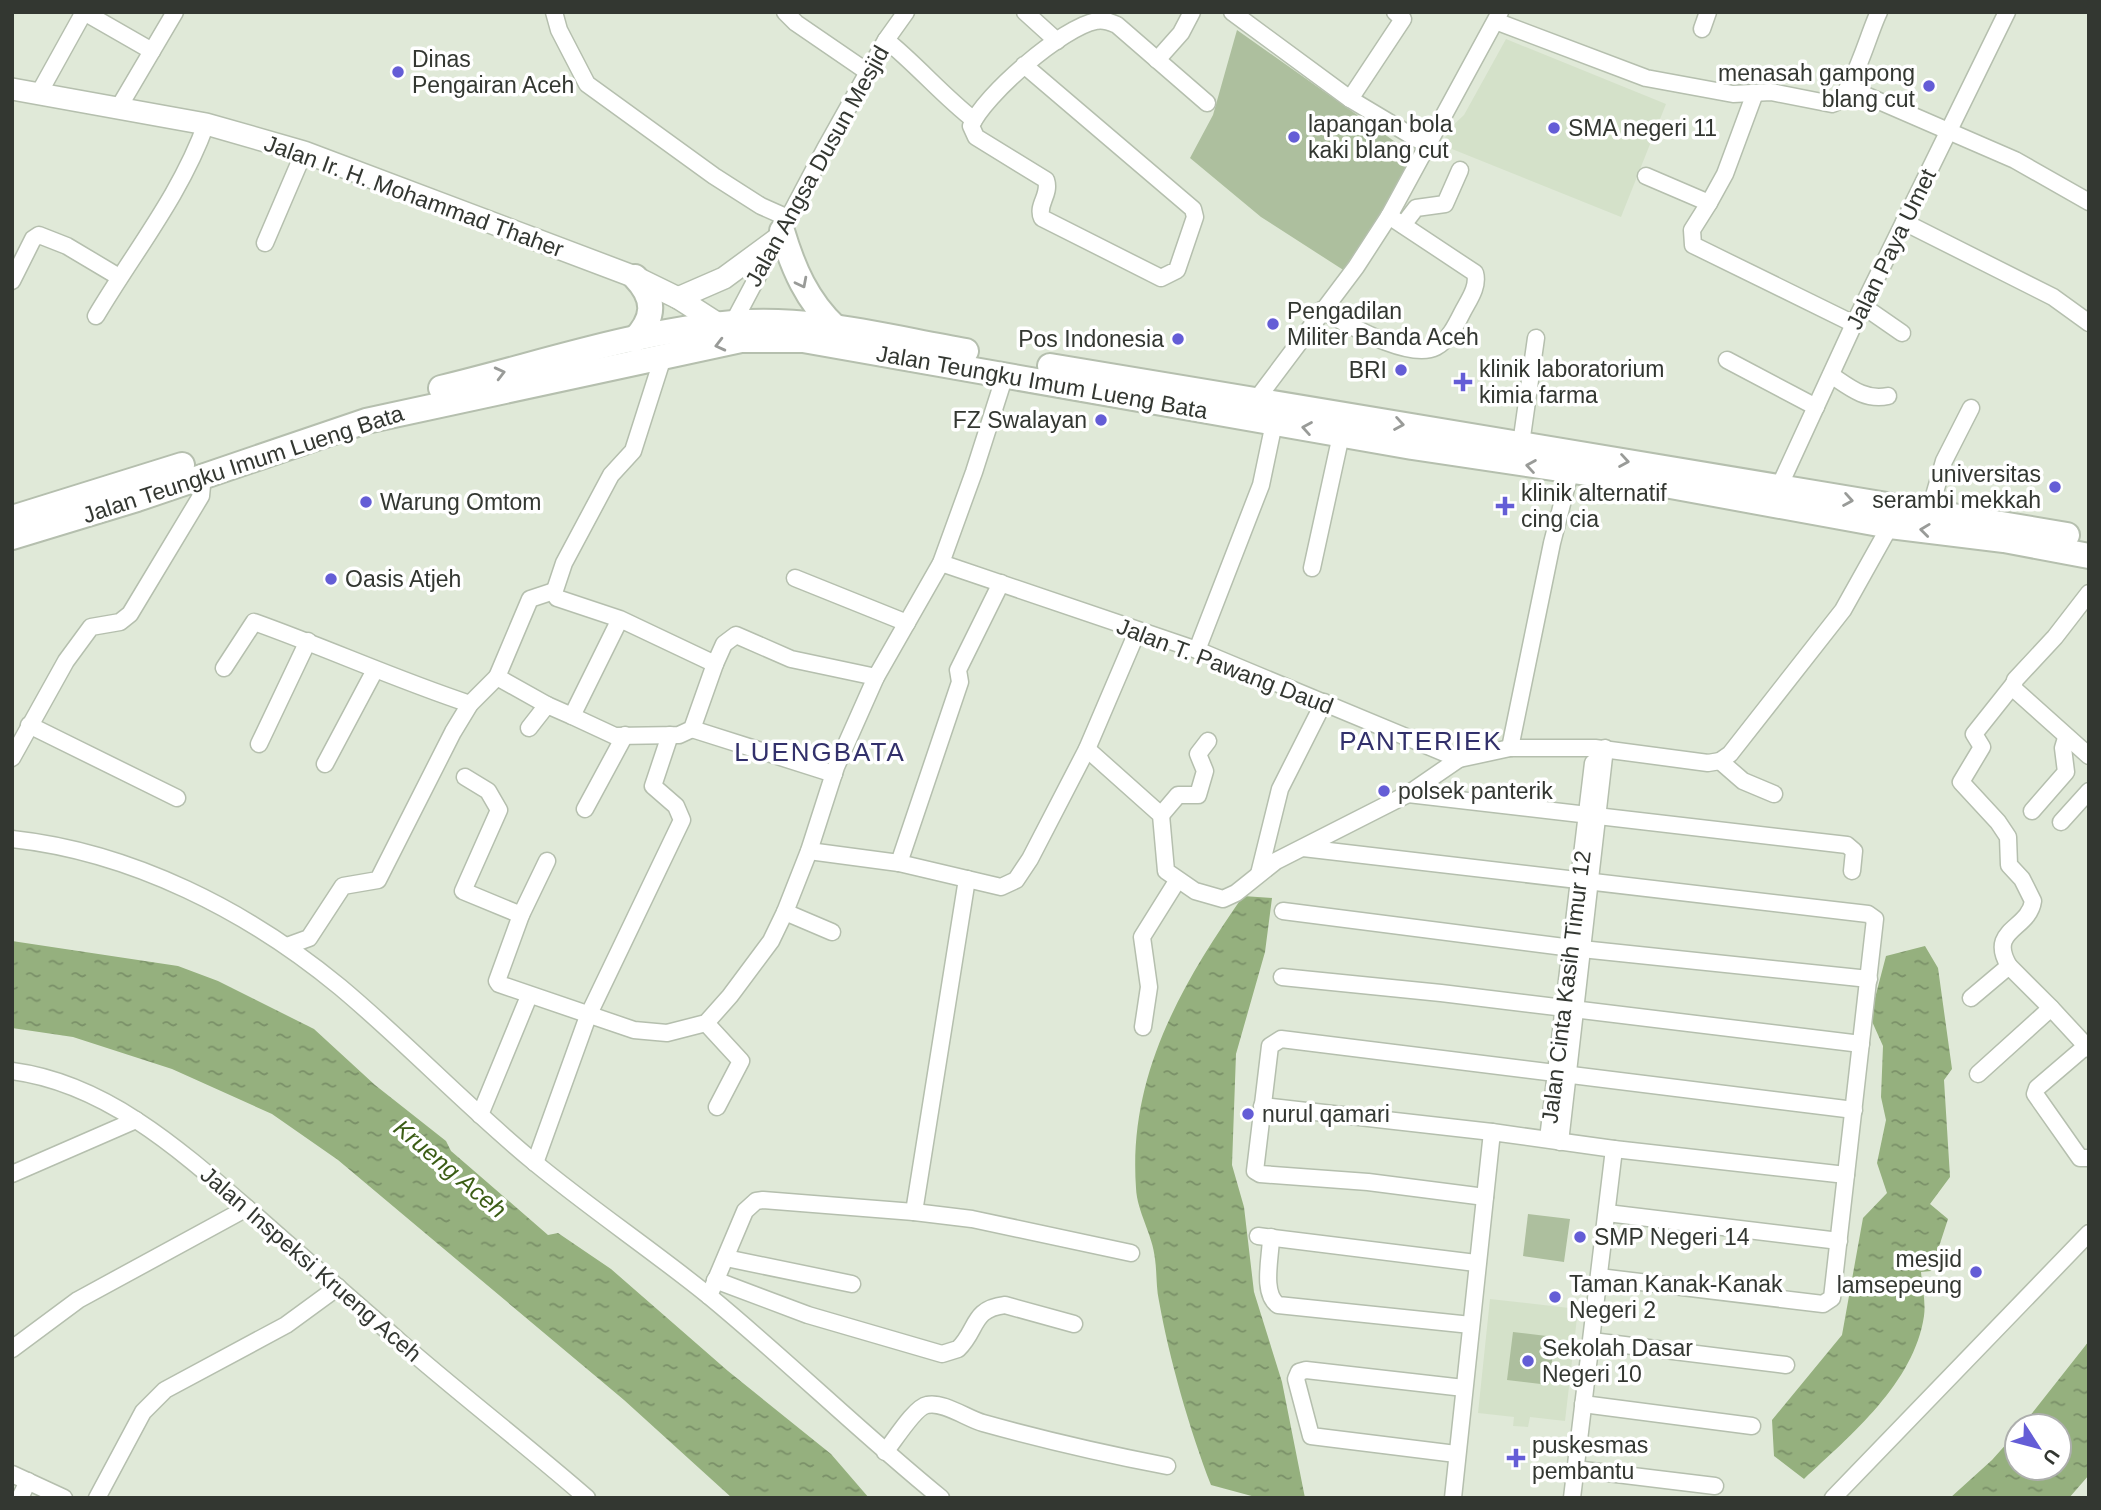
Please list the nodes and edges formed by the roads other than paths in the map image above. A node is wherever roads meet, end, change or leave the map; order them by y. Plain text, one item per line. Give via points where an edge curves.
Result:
1 (84, 12) edge
2 (176, 12) edge
3 (554, 12) edge
4 (785, 12) edge
5 (906, 12) edge
6 (1025, 12) edge
7 (1192, 12) edge
8 (1232, 12) edge
9 (1395, 12) edge
10 (1708, 12) edge
11 (2007, 12) edge
12 (1872, 15) edge
13 (1499, 17) edge
14 (1702, 29) dead end
15 (886, 40) junction
16 (1058, 41) junction
17 (152, 51) junction
18 (1157, 60) junction
19 (1024, 65) junction
20 (869, 73) junction
21 (1849, 88) junction
22 (12, 89) edge
23 (1755, 93) junction
24 (38, 94) junction
25 (1350, 99) junction
26 (1207, 103) dead end
27 (119, 107) junction
28 (974, 120) junction
29 (206, 124) junction
30 (1949, 131) junction
31 (1427, 145) junction
32 (304, 152) junction
33 (1460, 170) dead end
34 (1646, 176) dead end
35 (2089, 202) edge
36 (1709, 203) junction
37 (1396, 220) junction
38 (1904, 222) junction
39 (782, 229) junction
40 (265, 243) dead end
41 (635, 276) junction
42 (119, 277) junction
43 (12, 281) edge
44 (678, 298) junction
45 (1863, 306) junction
46 (1321, 310) junction
47 (96, 316) dead end
48 (2089, 323) edge
49 (727, 324) junction
50 (1854, 324) junction
51 (836, 328) junction
52 (1902, 333) dead end
53 (1536, 338) dead end
54 (634, 340) junction
55 (663, 357) junction
56 (1727, 360) dead end
57 (1004, 375) junction
58 (1831, 375) junction
59 (1062, 377) junction
60 (1888, 396) dead end
61 (1256, 400) junction
62 (410, 403) junction
63 (1816, 407) junction
64 (1971, 408) dead end
65 (1274, 423) junction
66 (1341, 435) junction
67 (1521, 444) junction
68 (1570, 473) junction
69 (203, 475) junction
70 (1779, 487) junction
71 (1929, 513) junction
72 (12, 518) edge
73 (1889, 526) junction
74 (2007, 532) junction
75 (12, 537) edge
76 (2089, 539) edge
77 (2089, 556) edge
78 (941, 563) junction
79 (1312, 568) dead end
80 (795, 578) dead end
81 (1001, 583) junction
82 (554, 591) junction
83 (2089, 593) edge
84 (620, 619) junction
85 (907, 623) junction
86 (1137, 632) junction
87 (308, 641) junction
88 (1197, 650) junction
89 (715, 664) junction
90 (224, 668) dead end
91 (375, 670) junction
92 (497, 677) junction
93 (876, 677) junction
94 (2013, 685) junction
95 (1324, 702) junction
96 (470, 704) junction
97 (547, 705) junction
98 (572, 716) junction
99 (29, 725) junction
100 (529, 728) dead end
101 (692, 729) junction
102 (625, 735) junction
103 (670, 735) junction
104 (2066, 738) junction
105 (1208, 741) dead end
106 (259, 744) dead end
107 (1510, 748) junction
108 (1600, 748) junction
109 (1087, 749) junction
110 (2089, 756) edge
111 (12, 758) edge
112 (1460, 758) junction
113 (1720, 761) junction
114 (325, 764) dead end
115 (834, 774) junction
116 (465, 777) dead end
117 (2089, 791) edge
118 (1408, 794) junction
119 (1774, 794) dead end
120 (177, 798) dead end
121 (585, 809) dead end
122 (2032, 811) dead end
123 (1161, 815) junction
124 (1593, 816) junction
125 (2061, 822) dead end
126 (12, 839) edge
127 (1303, 848) junction
128 (809, 851) junction
129 (547, 861) dead end
130 (899, 863) junction
131 (1852, 871) dead end
132 (1259, 874) junction
133 (967, 879) junction
134 (1585, 880) junction
135 (1177, 881) junction
136 (1283, 911) dead end
137 (785, 912) junction
138 (521, 915) junction
139 (832, 932) dead end
140 (287, 946) junction
141 (1577, 948) junction
142 (2009, 966) junction
143 (1282, 977) dead end
144 (1869, 979) junction
145 (529, 996) junction
146 (1971, 998) dead end
147 (2051, 1008) junction
148 (1570, 1009) junction
149 (588, 1016) junction
150 (706, 1023) junction
151 (1143, 1027) dead end
152 (1861, 1044) junction
153 (2088, 1047) edge
154 (12, 1071) edge
155 (1978, 1074) dead end
156 (1562, 1075) junction
157 (1262, 1106) junction
158 (717, 1107) dead end
159 (1854, 1110) junction
160 (480, 1115) junction
161 (136, 1120) junction
162 (1492, 1132) junction
163 (1554, 1141) junction
164 (1614, 1149) junction
165 (2089, 1158) edge
166 (535, 1163) junction
167 (12, 1174) edge
168 (1846, 1175) junction
169 (1485, 1197) junction
170 (247, 1208) junction
171 (914, 1212) junction
172 (1607, 1213) junction
173 (2089, 1233) edge
174 (1839, 1241) junction
175 (1130, 1253) dead end
176 (726, 1258) junction
177 (1476, 1263) junction
178 (1599, 1277) junction
179 (715, 1280) junction
180 (852, 1284) dead end
181 (338, 1287) junction
182 (709, 1296) junction
183 (1074, 1324) dead end
184 (1471, 1325) junction
185 (1592, 1341) junction
186 (12, 1349) edge
187 (1786, 1366) dead end
188 (1464, 1388) junction
189 (1583, 1404) junction
190 (1752, 1426) dead end
191 (885, 1452) junction
192 (1456, 1454) junction
193 (1167, 1466) dead end
194 (1575, 1469) junction
195 (12, 1474) edge
196 (29, 1481) junction
197 (1715, 1486) dead end
198 (20, 1498) edge
199 (64, 1498) edge
200 (97, 1498) edge
201 (587, 1498) edge
202 (941, 1498) edge
203 (1453, 1498) edge
204 (1572, 1498) edge
205 (1833, 1498) edge

1 - 17 street
1 - 24 street
2 - 17 street
3 - 39 street via 587,84 761,206
4 - 20 street
5 - 15 street, Jalan Angsa Dusun Mesjid
6 - 16 street
7 - 18 street
8 - 25 street
9 - 25 street via 1403,19
10 - 14 street
11 - 30 street, Jalan Paya Umet
12 - 21 street
13 - 23 street via 1646,78 1733,94
13 - 31 street
15 - 20 street, Jalan Angsa Dusun Mesjid
15 - 28 street
16 - 18 street via 1087,23 1105,20
16 - 19 street
17 - 27 street
18 - 26 street
19 - 28 street
19 - 28 street via 1193,209 1195,217 1177,270 1161,278 1042,218 1046,180 976,137 971,132
20 - 39 street, Jalan Angsa Dusun Mesjid
21 - 23 street via 1837,104
21 - 30 street
22 - 24 main road, Jalan Ir. H. Mohammad Thaher
23 - 36 street via 1725,174
24 - 27 main road, Jalan Ir. H. Mohammad Thaher
25 - 31 street
27 - 29 main road, Jalan Ir. H. Mohammad Thaher
29 - 32 main road, Jalan Ir. H. Mohammad Thaher
29 - 42 street via 176,192
30 - 35 street via 2015,160
30 - 38 street, Jalan Paya Umet
31 - 37 street
32 - 40 street
32 - 41 main road, Jalan Ir. H. Mohammad Thaher
33 - 37 street via 1444,204 1416,208
34 - 36 street
36 - 50 street via 1692,230 1693,245
37 - 46 street
37 - 46 street via 1475,273 1471,296 1446,339 1425,351 1388,342
38 - 45 street, Jalan Paya Umet
38 - 48 street via 2053,297
39 - 44 main road via 724,278
39 - 49 street, Jalan Angsa Dusun Mesjid
39 -> 51 highway via 804,288
41 - 44 main road, Jalan Ir. H. Mohammad Thaher
41 - 54 highway via 649,299 650,317
42 - 43 street via 67,246 39,236 33,239
42 - 47 street
44 - 49 main road, Jalan Ir. H. Mohammad Thaher
45 - 50 street, Jalan Paya Umet
45 - 52 street
46 - 61 street
49 - 51 highway, Jalan Teungku Imum Lueng Bata via 807,323
49 - 54 highway, Jalan Teungku Imum Lueng Bata
50 - 58 street, Jalan Paya Umet
51 - 59 highway, Jalan Teungku Imum Lueng Bata
53 - 67 street
62 -> 54 highway, Jalan Teungku Imum Lueng Bata
57 -> 55 highway, Jalan Teungku Imum Lueng Bata via 803,340 741,340
55 - 62 highway, Jalan Teungku Imum Lueng Bata
55 - 82 street via 633,451 611,475
56 - 63 street
57 - 59 highway, Jalan Teungku Imum Lueng Bata
57 - 78 street
58 - 60 street via 1866,396
58 - 63 street, Jalan Paya Umet
59 - 61 highway, Jalan Teungku Imum Lueng Bata
59 - 65 highway, Jalan Teungku Imum Lueng Bata
61 -> 67 highway, Jalan Teungku Imum Lueng Bata
62 - 69 highway, Jalan Teungku Imum Lueng Bata
62 - 72 highway, Jalan Teungku Imum Lueng Bata via 349,410
63 - 70 street, Jalan Paya Umet
64 - 71 street via 1944,461
66 -> 65 highway, Jalan Teungku Imum Lueng Bata
65 - 88 street via 1261,485
68 -> 66 highway, Jalan Teungku Imum Lueng Bata
66 - 79 street
67 -> 70 highway, Jalan Teungku Imum Lueng Bata
68 - 73 highway, Jalan Teungku Imum Lueng Bata via 1654,483
68 - 107 street
69 - 75 highway, Jalan Teungku Imum Lueng Bata
69 - 99 street via 201,496 130,614 120,622 91,627
70 -> 71 highway, Jalan Teungku Imum Lueng Bata
71 - 74 highway, Jalan Teungku Imum Lueng Bata
74 -> 73 highway, Jalan Teungku Imum Lueng Bata
73 - 113 street via 1843,610
74 - 76 highway, Jalan Teungku Imum Lueng Bata
74 - 77 highway, Jalan Teungku Imum Lueng Bata
78 - 81 street, Jalan T. Pawang Daud
78 - 85 street
80 - 85 street
81 - 86 street, Jalan T. Pawang Daud
81 - 130 street via 958,670 960,682
82 - 84 street via 557,598
82 - 92 street via 530,599
83 - 94 street
84 - 89 street
84 - 98 street
85 - 93 street
86 - 88 street, Jalan T. Pawang Daud
86 - 109 street
87 - 90 street via 254,622
87 - 91 street
87 - 106 street
88 - 95 street, Jalan T. Pawang Daud
89 - 93 street via 724,644 736,635 791,659
89 - 101 street
91 - 96 street
91 - 114 street
92 - 96 street
92 - 97 street
93 - 115 street
94 - 104 street via 2016,694
94 - 142 street via 1973,734 1982,747 1961,782 2003,829 2009,865 2034,901 2002,943 2001,953
95 - 112 street, Jalan T. Pawang Daud
95 - 132 street via 1280,789
96 - 140 street via 379,880 343,886 309,938
97 - 98 street
97 - 100 street
98 - 102 street via 606,734
99 - 111 street
99 - 120 street
101 - 103 street
101 - 115 street
102 - 103 street
102 - 121 street
103 - 149 street via 653,786 676,806 682,820
104 - 110 street
104 - 122 street via 2066,772
105 - 123 street via 1199,754 1205,773 1198,794 1178,795
107 - 108 street
107 - 112 street
108 - 113 street
108 - 124 street
109 - 123 street
109 - 133 street via 1016,880 1001,887
112 - 118 street
113 - 119 street via 1743,781
115 - 128 street
116 - 138 street via 488,791 499,810 463,891
117 - 125 street
118 - 124 street
118 - 127 street
123 - 135 street via 1164,867
124 - 131 street via 1847,845 1854,851
124 - 134 street
126 - 140 street via 52,843 121,861
127 - 132 street
127 - 134 street
128 - 130 street
128 - 137 street
129 - 138 street
130 - 133 street
132 - 135 street via 1223,899
133 - 171 street
134 - 141 street
134 - 144 street via 1868,914 1876,922
135 - 151 street via 1142,937 1149,986
136 - 141 street
137 - 139 street
137 - 150 street via 753,967
138 - 145 street via 497,981
140 - 160 street via 341,988
141 - 144 street
141 - 148 street
142 - 146 street
142 - 147 street
143 - 148 street
144 - 152 street
145 - 149 street
145 - 160 street
147 - 153 street
147 - 155 street
148 - 152 street
148 - 156 street
149 - 150 street via 634,1030 667,1033
149 - 166 street
150 - 158 street via 741,1061
152 - 159 street
153 - 165 street via 2035,1094 2080,1158
154 - 161 street, Jalan Inspeksi Krueng Aceh via 71,1085
156 - 157 street via 1281,1040 1269,1051
156 - 159 street
156 - 163 street
157 - 162 street, Jalan Cinta Kasih Timur 12
157 - 169 street via 1254,1164 1260,1174
159 - 168 street
160 - 166 street
161 - 167 street
161 - 170 street, Jalan Inspeksi Krueng Aceh
162 - 163 street, Jalan Cinta Kasih Timur 12
162 - 169 street
163 - 164 street, Jalan Cinta Kasih Timur 12
164 - 168 street, Jalan Cinta Kasih Timur 12
164 - 172 street
166 - 182 street
168 - 174 street
169 - 177 street
170 - 181 street, Jalan Inspeksi Krueng Aceh
170 - 186 street via 78,1300
171 - 175 street via 972,1219
171 - 176 street via 756,1201 745,1211
172 - 174 street
172 - 178 street
173 - 205 street
174 - 178 street via 1834,1295 1823,1304
176 - 179 street
176 - 180 street
177 - 184 street
177 - 184 street via 1265,1237 1272,1301 1286,1307
178 - 185 street
179 - 182 street
179 - 183 street via 808,1315 942,1354 958,1349 980,1314 993,1306 1005,1305
181 - 200 street via 286,1325 152,1400
181 - 201 street, Jalan Inspeksi Krueng Aceh
182 - 191 street
184 - 188 street
185 - 187 street
185 - 189 street
188 - 192 street
188 - 192 street via 1306,1370 1296,1379 1311,1436
189 - 190 street
189 - 194 street
191 - 193 street via 914,1414 933,1404 980,1422
191 - 202 street
192 - 203 street
194 - 197 street
194 - 204 street
195 - 196 street
196 - 198 street
196 - 199 street

